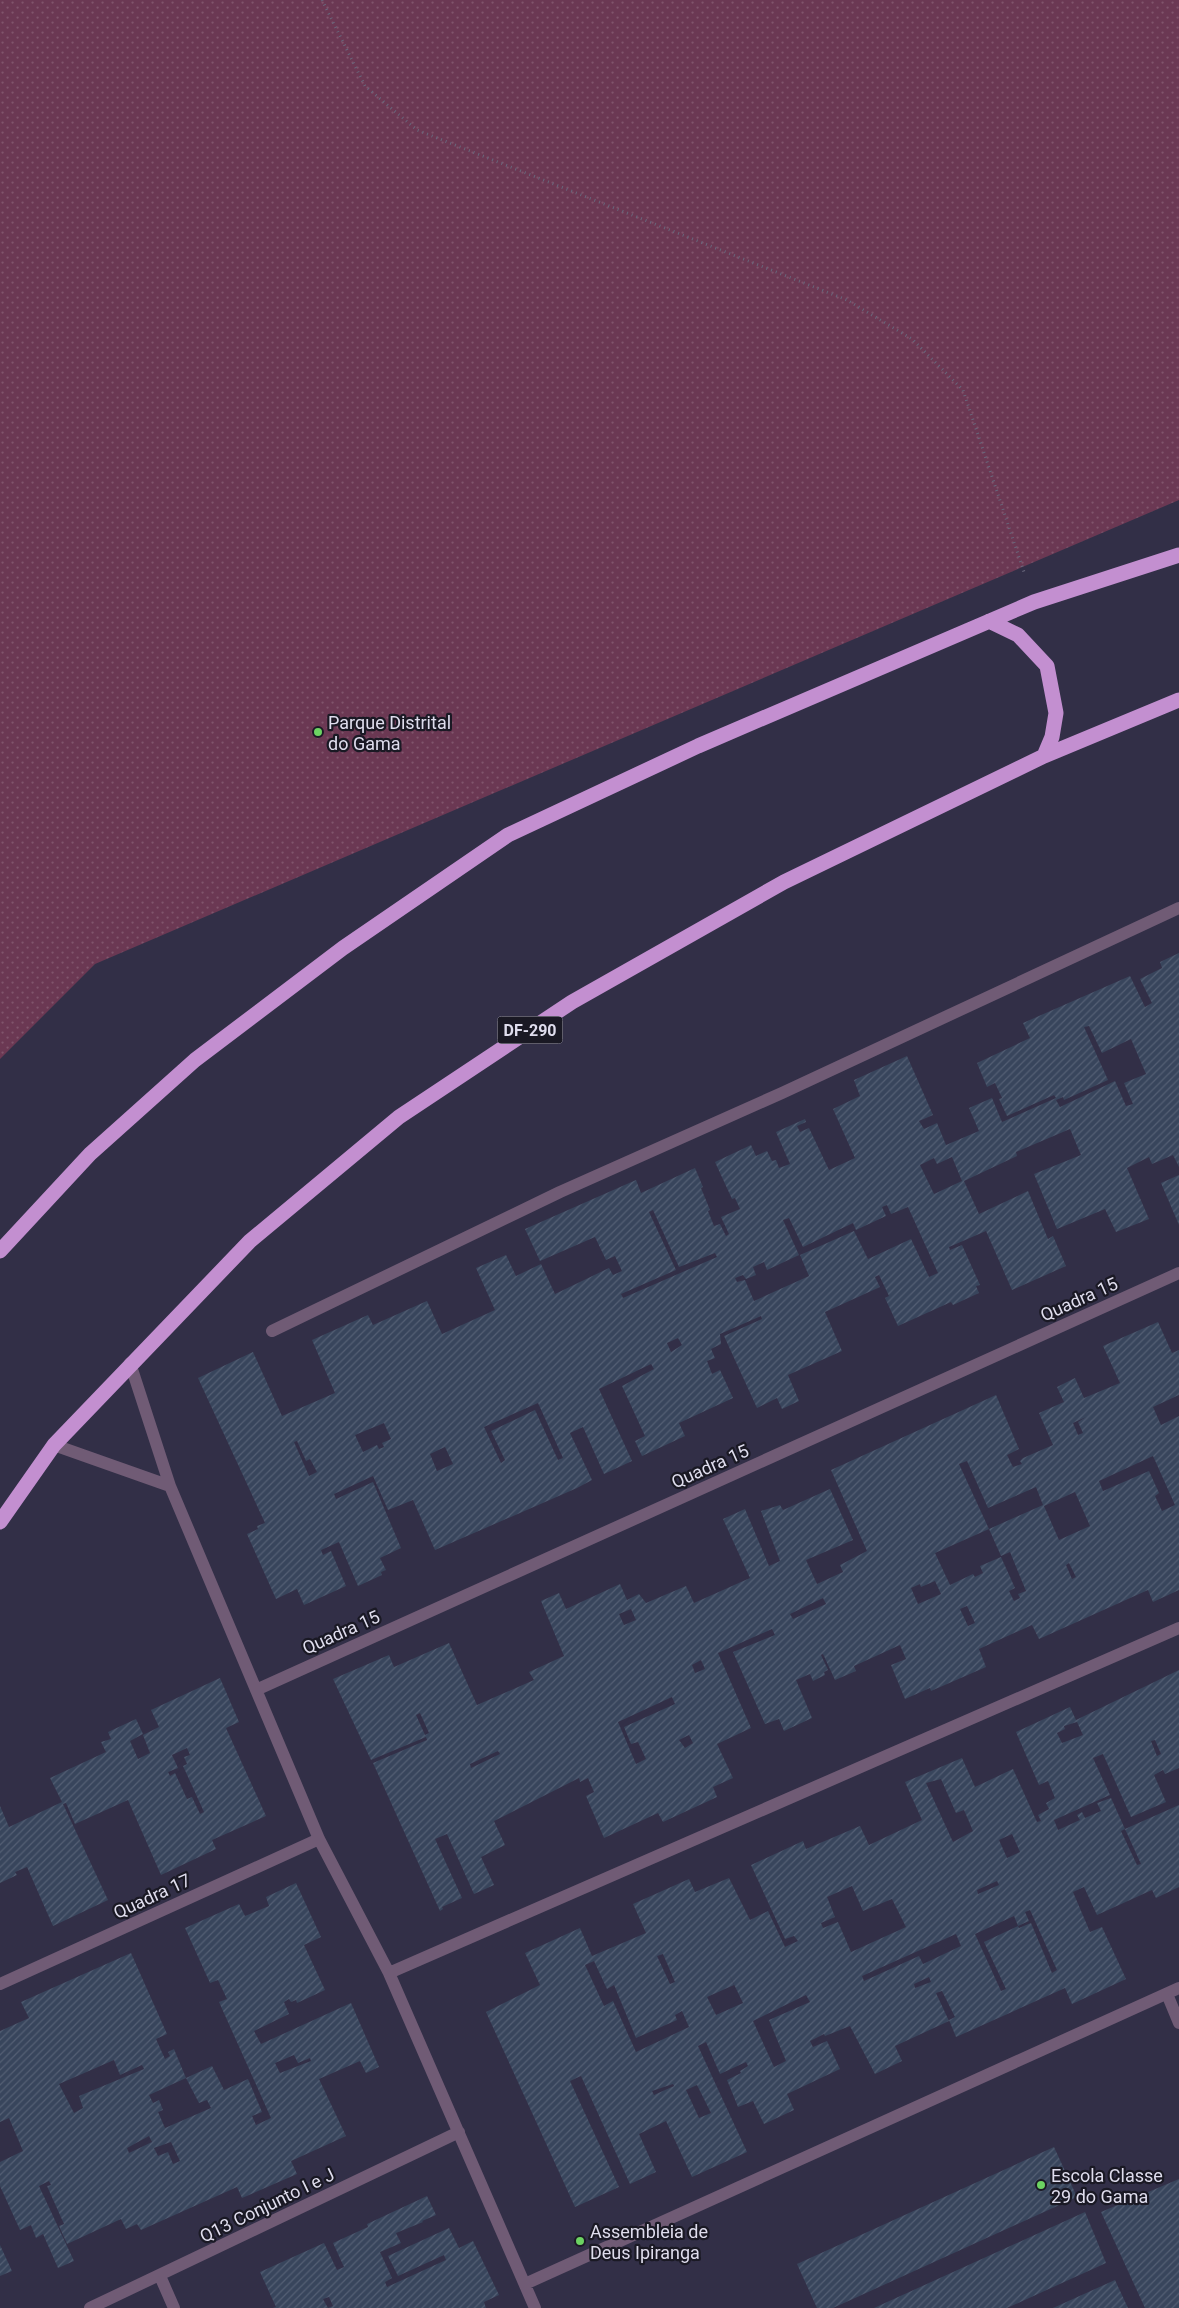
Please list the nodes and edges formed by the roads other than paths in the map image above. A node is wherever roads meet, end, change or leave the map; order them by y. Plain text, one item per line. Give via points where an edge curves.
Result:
1 (1179, 555) edge
2 (989, 620) junction
3 (1179, 700) edge
4 (1044, 756) junction
5 (1179, 908) edge
6 (0, 1251) edge
7 (1179, 1273) edge
8 (272, 1331) dead end
9 (130, 1363) junction
10 (54, 1445) junction
11 (170, 1486) junction
12 (0, 1522) edge
13 (1179, 1628) edge
14 (256, 1690) junction
15 (319, 1839) junction
16 (389, 1973) junction
17 (0, 1984) edge
18 (1179, 1988) edge
19 (1167, 1994) junction
20 (1179, 2023) edge
21 (459, 2132) junction
22 (160, 2276) junction
23 (524, 2284) junction
24 (90, 2308) edge
25 (174, 2308) edge
26 (535, 2308) edge

1 - 2 highway
2 - 4 highway via 1018,635 1047,666 1056,713
2 - 6 highway via 698,746 508,835 342,948 195,1060 90,1154
3 - 4 highway, DF-290
4 - 9 highway, DF-290 via 784,882 572,1002 399,1117 250,1241
5 - 8 street via 782,1093 560,1192
7 - 14 street, Quadra 15
9 - 10 highway, DF-290
9 - 11 street
10 - 11 street
10 - 12 highway, DF-290
11 - 14 street
13 - 16 street
14 - 15 street
15 - 16 street
15 - 17 street, Quadra 17
16 - 21 street
18 - 19 street
19 - 20 street
19 - 23 street
21 - 22 street, Q13 Conjunto I e J
21 - 23 street
22 - 24 street, Q13 Conjunto I e J
22 - 25 street
23 - 26 street

